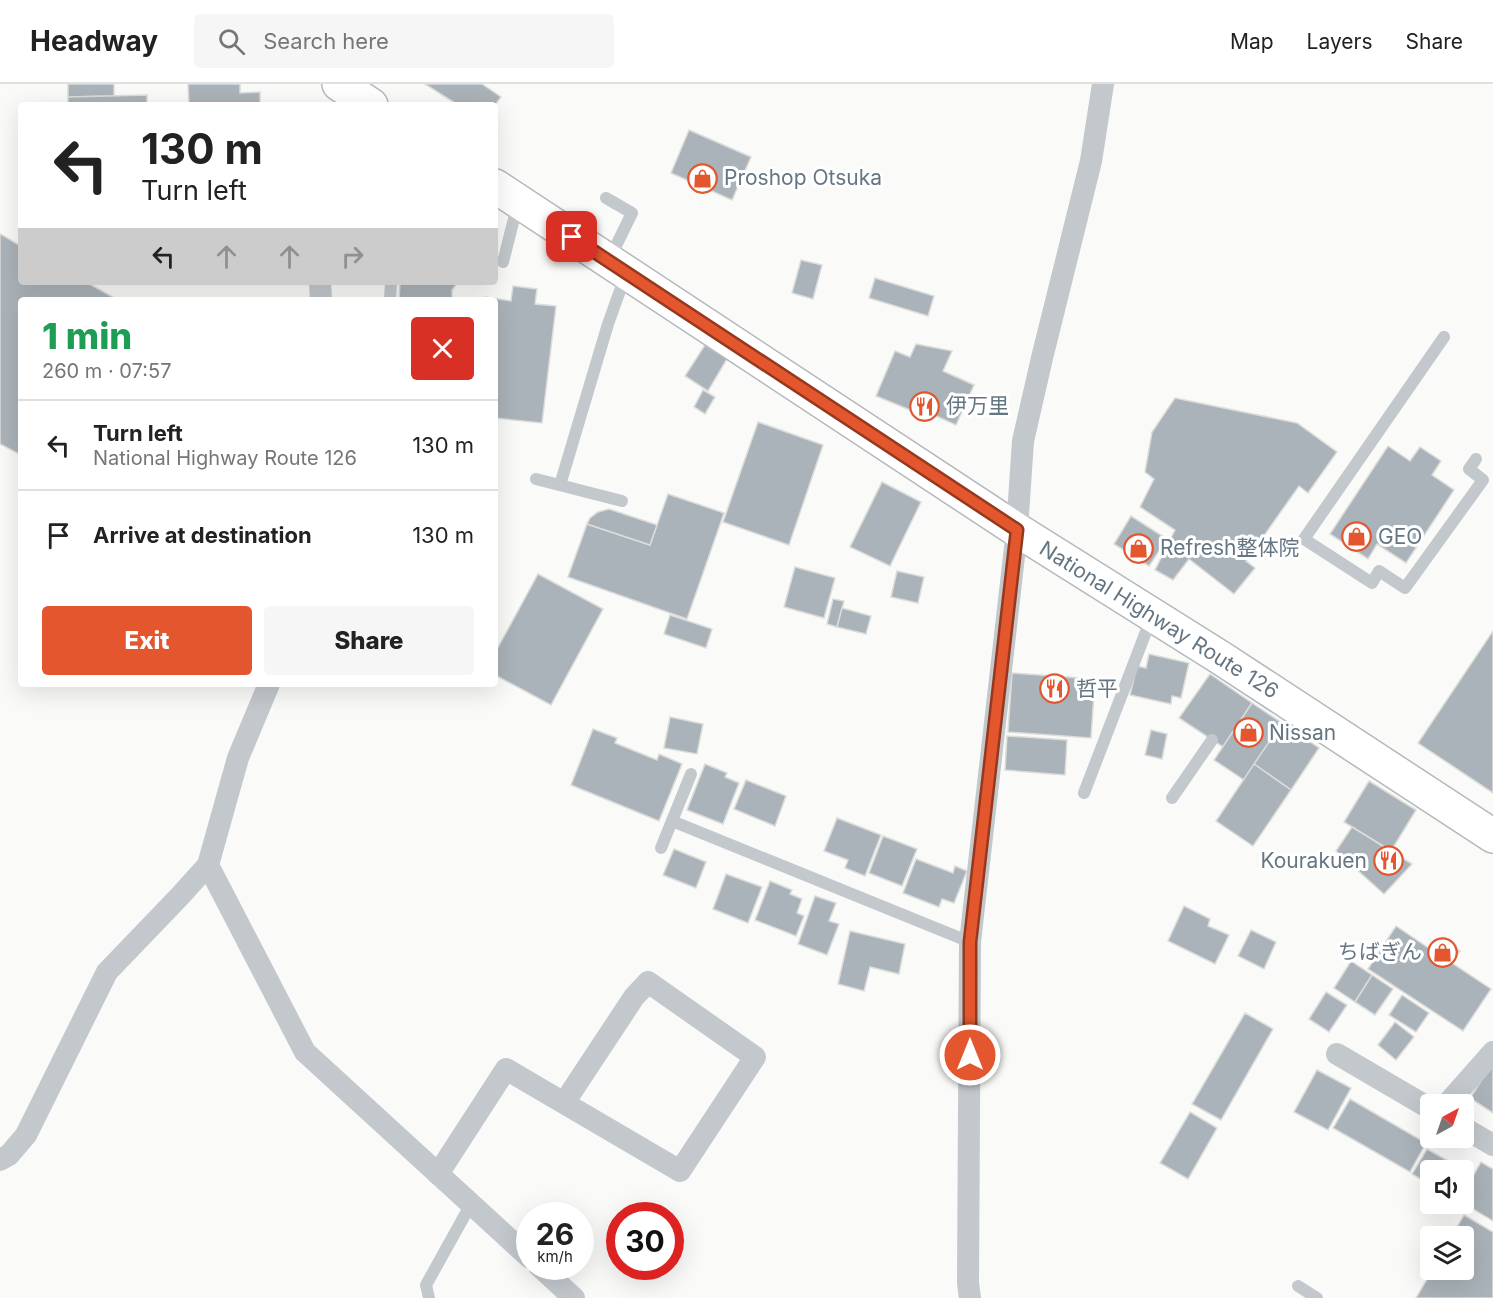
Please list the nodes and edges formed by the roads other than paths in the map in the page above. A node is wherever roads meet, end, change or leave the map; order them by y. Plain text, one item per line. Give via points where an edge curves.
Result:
1 (338, 84) edge
2 (1103, 84) edge
3 (334, 102) edge
4 (366, 102) edge
5 (507, 194) edge
6 (606, 198) dead end
7 (503, 262) dead end
8 (617, 267) junction
9 (1444, 337) dead end
10 (1476, 459) dead end
11 (536, 479) dead end
12 (560, 485) junction
13 (622, 501) dead end
14 (1017, 530) junction
15 (1153, 615) junction
16 (268, 687) edge
17 (1212, 740) dead end
18 (691, 774) dead end
19 (1084, 793) dead end
20 (1172, 798) dead end
21 (672, 821) junction
22 (1493, 836) edge
23 (661, 848) dead end
24 (208, 865) junction
25 (970, 942) junction
26 (1493, 1052) edge
27 (1337, 1054) dead end
28 (1456, 1094) edge
29 (564, 1103) junction
30 (1420, 1103) edge
31 (1474, 1134) edge
32 (1493, 1145) edge
33 (0, 1160) edge
34 (438, 1174) junction
35 (471, 1204) junction
36 (516, 1245) edge
37 (554, 1280) edge
38 (1298, 1286) dead end
39 (429, 1298) edge
40 (574, 1298) edge
41 (969, 1298) edge
42 (1317, 1298) edge

1 - 3 street
1 - 4 highway
2 - 14 street via 1091,161 1023,441
5 - 7 lane
5 - 8 highway, National Highway Route 126
6 - 8 lane via 632,213
8 - 12 lane via 608,324
8 - 14 highway, National Highway Route 126
9 - 10 lane via 1304,538 1372,583 1379,572 1406,588 1484,480 1469,469
11 - 12 lane
12 - 13 lane
14 - 15 highway, National Highway Route 126
14 - 25 street
15 - 19 lane
15 - 22 highway, National Highway Route 126 via 1251,684
16 - 24 street via 238,758
17 - 20 lane
18 - 21 lane
21 - 23 lane
21 - 25 lane
24 - 33 street via 107,972 26,1135
24 - 34 street via 305,1052
25 - 41 street
26 - 28 street
27 - 30 street
29 - 29 street via 680,1171 755,1057 648,982
29 - 34 street via 506,1069
31 - 32 street
34 - 35 street
35 - 36 street
35 - 39 lane via 426,1285
37 - 40 street
38 - 42 lane

